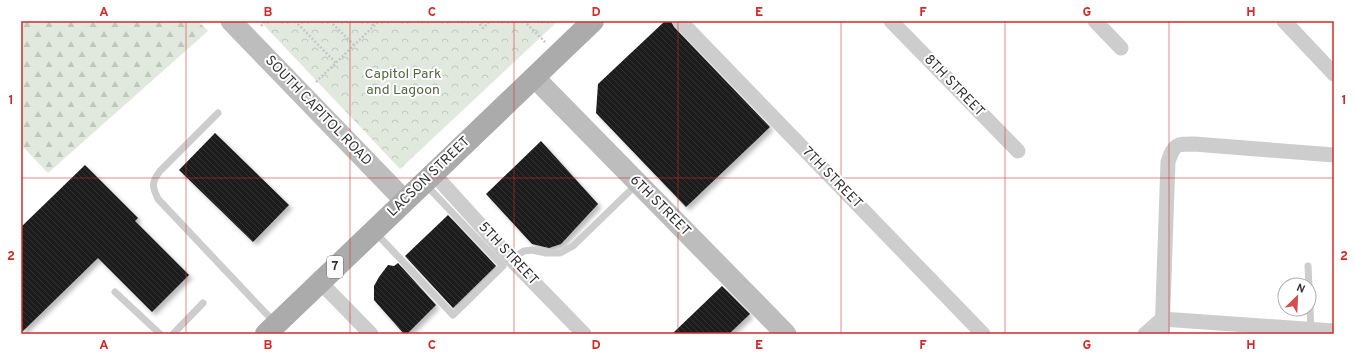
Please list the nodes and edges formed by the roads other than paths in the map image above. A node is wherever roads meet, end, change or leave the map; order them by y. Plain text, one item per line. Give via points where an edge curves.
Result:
1 (231, 21) edge
2 (593, 21) edge
3 (680, 21) edge
4 (891, 21) edge
5 (1095, 21) edge
6 (1284, 21) edge
7 (1121, 48) dead end
8 (1334, 74) edge
9 (534, 77) junction
10 (218, 113) dead end
11 (1018, 151) dead end
12 (1334, 155) edge
13 (428, 178) junction
14 (638, 183) junction
15 (405, 201) junction
16 (373, 231) junction
17 (511, 259) junction
18 (1308, 266) dead end
19 (320, 282) junction
20 (116, 292) dead end
21 (203, 303) dead end
22 (1162, 319) junction
23 (271, 329) edge
24 (1334, 331) edge
25 (1311, 332) edge
26 (160, 334) edge
27 (173, 334) edge
28 (371, 334) edge
29 (584, 334) edge
30 (786, 334) edge
31 (983, 334) edge
32 (1145, 334) edge
33 (1162, 334) edge

1 - 15 street, SOUTH CAPITOL ROAD
2 - 9 main road, LACSON STREET / 7
3 - 31 street, 7TH STREET
4 - 11 street, 8TH STREET
5 - 7 street
6 - 8 street
9 - 13 main road, LACSON STREET / 7
9 - 14 street, 6TH STREET
10 - 23 lane via 160,171 153,180 153,188 158,199
12 - 22 street via 1194,144 1181,144 1172,149 1168,162
13 - 15 main road, LACSON STREET / 7
13 - 16 lane via 503,266 453,315
13 - 17 street, 5TH STREET
14 - 17 lane via 573,246 560,253 524,251
14 - 30 street, 6TH STREET
15 - 16 main road, LACSON STREET / 7
16 - 19 main road, LACSON STREET / 7
17 - 29 street, 5TH STREET
18 - 25 lane
19 - 23 main road, LACSON STREET / 7
19 - 28 street
20 - 26 lane
21 - 27 lane
22 - 25 street
22 - 32 street
22 - 33 street
24 - 25 street

